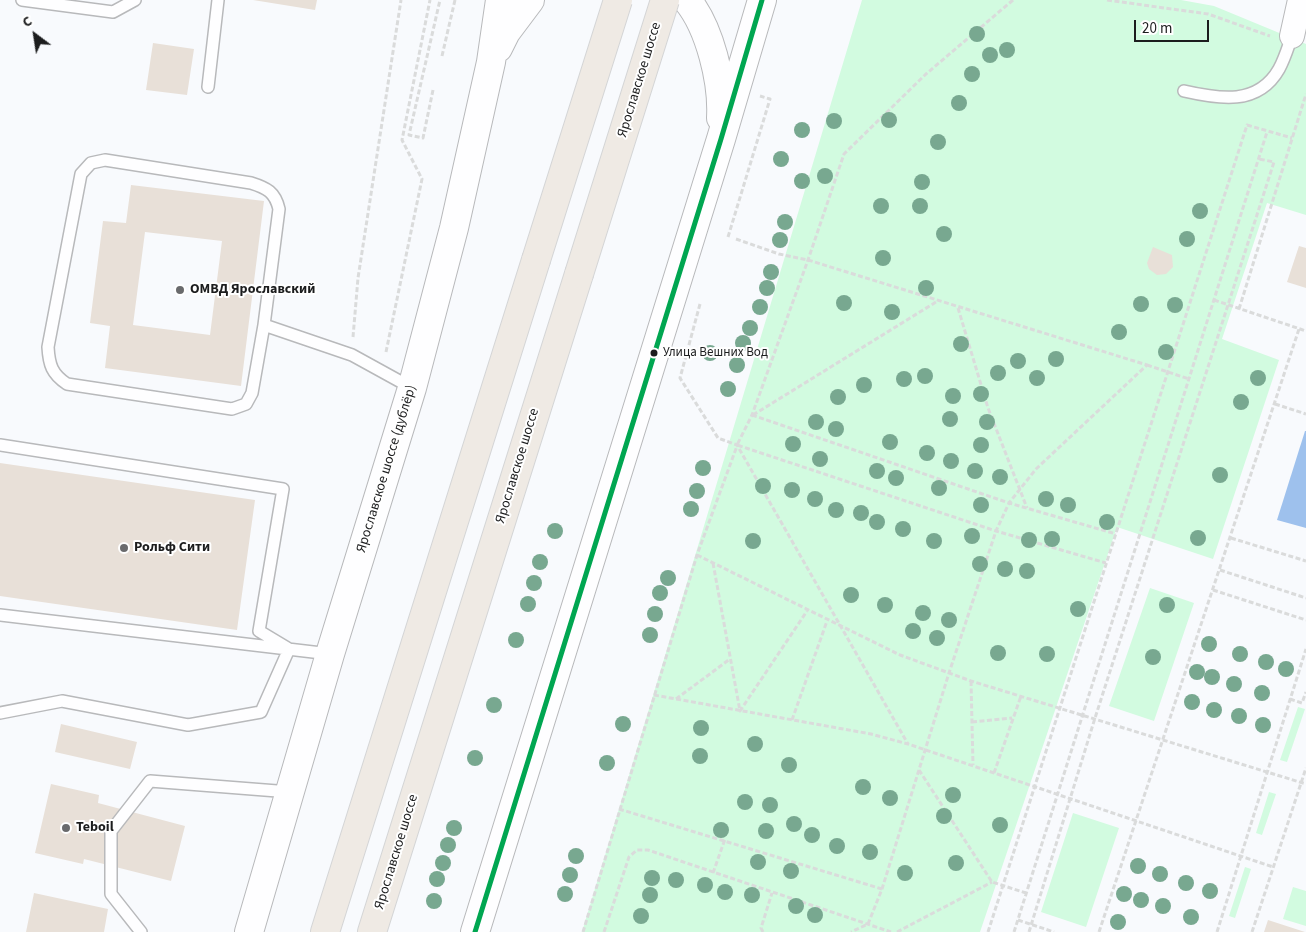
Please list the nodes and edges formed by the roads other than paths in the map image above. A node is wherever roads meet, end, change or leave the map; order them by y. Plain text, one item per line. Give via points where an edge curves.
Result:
1 (22, 0) edge
2 (135, 0) edge
3 (218, 0) edge
4 (500, 0) edge
5 (530, 0) edge
6 (618, 0) edge
7 (665, 0) edge
8 (687, 0) edge
9 (762, 0) edge
10 (1300, 0) edge
11 (1290, 40) joint
12 (491, 62) junction
13 (208, 87) dead end
14 (1184, 91) dead end
15 (721, 139) junction
16 (264, 325) junction
17 (412, 388) junction
18 (0, 444) edge
19 (0, 615) edge
20 (289, 649) junction
21 (330, 654) junction
22 (0, 713) edge
23 (290, 792) junction
24 (142, 932) edge
25 (250, 932) edge
26 (325, 932) edge
27 (372, 932) edge
28 (475, 932) edge

1 - 2 lane via 113,12
3 - 13 lane
4 - 12 street, Ярославское шоссе (дублёр)
5 - 12 street via 506,32
6 - 26 main road, bridge
7 - 27 main road, Ярославское шоссе, bridge
8 - 15 street via 704,30 714,61 722,105
9 - 15 street
10 - 11 street
11 - 14 lane via 1278,71 1254,92 1221,99
12 - 17 street, Ярославское шоссе (дублёр) via 454,228
15 - 28 street
16 - 16 lane via 279,209 277,198 268,189 251,183 105,160 91,164 81,174 48,348 49,365 56,377 67,384 232,409 246,404 252,393
16 - 17 lane via 352,355
17 - 21 street, Ярославское шоссе (дублёр)
18 - 20 lane via 283,489 259,631
19 - 20 lane
20 - 21 lane
20 - 22 lane via 261,712 188,725 62,700
21 - 23 street, Ярославское шоссе (дублёр)
23 - 24 lane via 150,781 112,831 111,894
23 - 25 street, Ярославское шоссе (дублёр)

